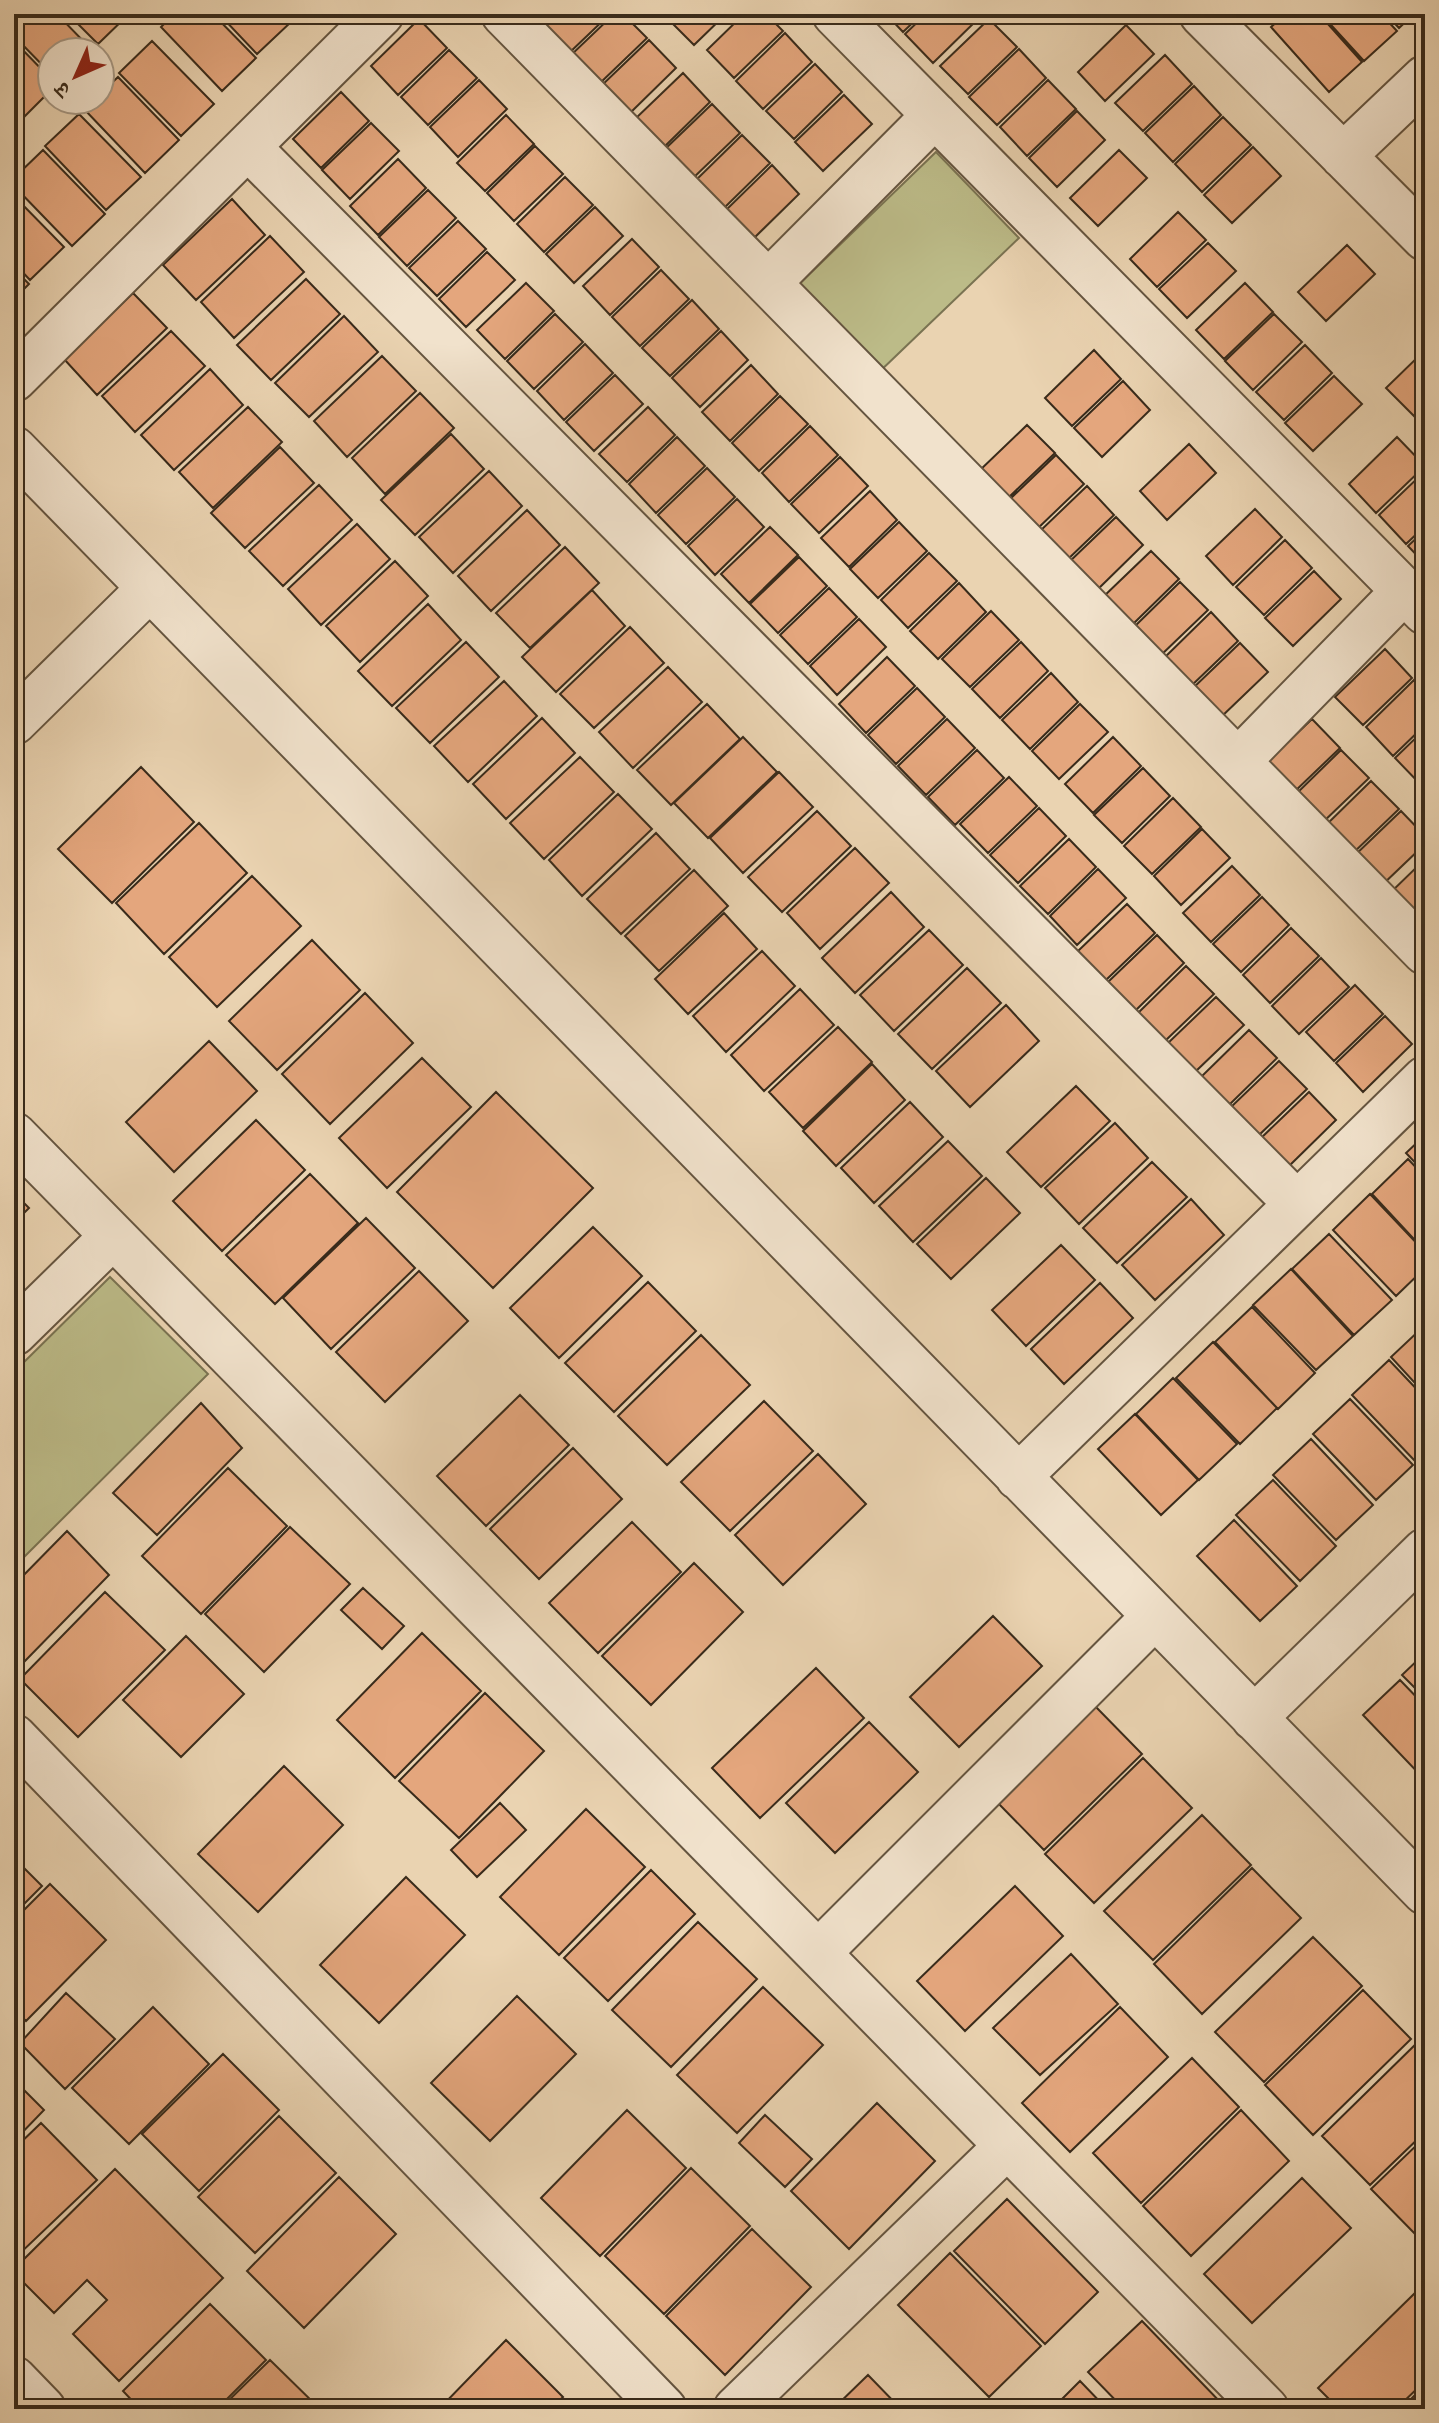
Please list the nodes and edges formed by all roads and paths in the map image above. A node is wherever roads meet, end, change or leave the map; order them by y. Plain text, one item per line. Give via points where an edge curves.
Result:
1 (381, 14) edge
2 (504, 14) edge
3 (835, 14) edge
4 (1202, 14) edge
5 (1425, 78) edge
6 (935, 115) junction
7 (248, 147) junction
8 (1343, 156) junction
9 (1425, 238) edge
10 (768, 283) junction
11 (14, 379) edge
12 (14, 449) edge
13 (150, 588) junction
14 (1415, 601) edge
15 (14, 722) edge
16 (1238, 761) junction
17 (1425, 952) edge
18 (1425, 1079) edge
19 (14, 1135) edge
20 (1297, 1204) junction
21 (113, 1236) junction
22 (14, 1333) edge
23 (1018, 1477) junction
24 (1425, 1551) edge
25 (1155, 1616) junction
26 (1254, 1718) junction
27 (14, 1737) edge
28 (1425, 1892) edge
29 (818, 1953) junction
30 (1007, 2146) junction
31 (14, 2379) edge
32 (43, 2409) edge
33 (664, 2409) edge
34 (736, 2409) edge
35 (1266, 2409) edge

1 - 7 street
2 - 10 street
3 - 6 street
4 - 8 street
5 - 8 street
6 - 10 street
6 - 14 street
7 - 11 street
7 - 20 street
8 - 9 street
10 - 16 street
12 - 13 street
13 - 15 street
13 - 23 street
14 - 16 street
16 - 17 street
18 - 20 street
19 - 21 street
20 - 23 street
21 - 22 street
21 - 29 street
23 - 25 street
24 - 26 street
25 - 26 street
25 - 29 street
26 - 28 street
27 - 33 street
29 - 30 street
30 - 34 street
30 - 35 street
31 - 32 street

